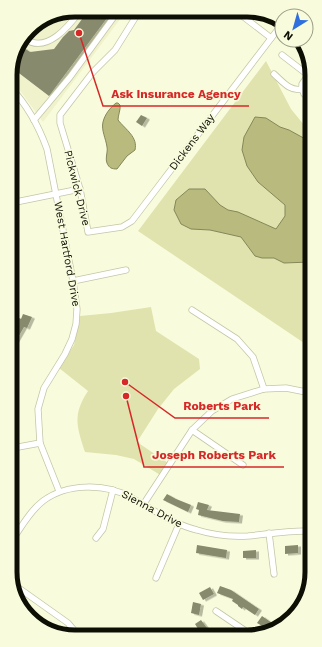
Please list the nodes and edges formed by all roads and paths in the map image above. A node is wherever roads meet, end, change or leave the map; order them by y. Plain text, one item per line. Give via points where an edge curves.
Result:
1 (74, 17) edge
2 (115, 17) edge
3 (136, 17) edge
4 (244, 17) edge
5 (274, 34) edge
6 (271, 38) junction
7 (28, 41) edge
8 (282, 55) dead end
9 (305, 73) edge
10 (274, 74) dead end
11 (305, 80) edge
12 (302, 89) junction
13 (305, 95) edge
14 (17, 96) edge
15 (34, 120) junction
16 (80, 189) junction
17 (56, 194) junction
18 (17, 202) edge
19 (132, 221) joint
20 (126, 270) dead end
21 (73, 281) junction
22 (192, 310) dead end
23 (264, 389) junction
24 (305, 392) edge
25 (192, 430) junction
26 (40, 443) junction
27 (17, 447) edge
28 (243, 465) dead end
29 (113, 490) junction
30 (59, 491) junction
31 (143, 504) junction
32 (179, 524) junction
33 (305, 531) edge
34 (17, 533) edge
35 (269, 533) junction
36 (96, 538) dead end
37 (274, 574) dead end
38 (156, 578) dead end
39 (19, 588) edge
40 (216, 611) dead end
41 (74, 630) edge
42 (244, 630) edge

1 - 7 street via 54,38 33,44
2 - 15 street
3 - 16 street, Pickwick Drive via 115,50 93,72 60,115 60,123
4 - 6 street
5 - 6 street, Dickens Way
6 - 19 street, Dickens Way
8 - 9 street
10 - 12 street via 291,88
11 - 12 street
12 - 13 street
14 - 15 street, West Hartford Drive
15 - 17 street, West Hartford Drive via 47,149
16 - 17 street
16 - 19 street, Pickwick Drive via 88,232 122,227
17 - 18 street
17 - 21 street, West Hartford Drive
20 - 21 street
21 - 26 street, West Hartford Drive via 77,309 76,324 65,354 44,388 38,409
22 - 23 street via 237,340 253,357
23 - 24 street via 286,388
23 - 25 street via 232,398 212,411
25 - 28 street
25 - 31 street
26 - 27 street
26 - 30 street, West Hartford Drive
29 - 30 street, Sienna Drive via 86,487
29 - 31 street, Sienna Drive
29 - 36 street via 103,529
30 - 34 street, Sienna Drive via 43,501 31,513
31 - 32 street, Sienna Drive
32 - 35 street, Sienna Drive via 224,535 248,536
32 - 38 street
33 - 35 street, Sienna Drive
35 - 37 street
39 - 41 street
40 - 42 street

